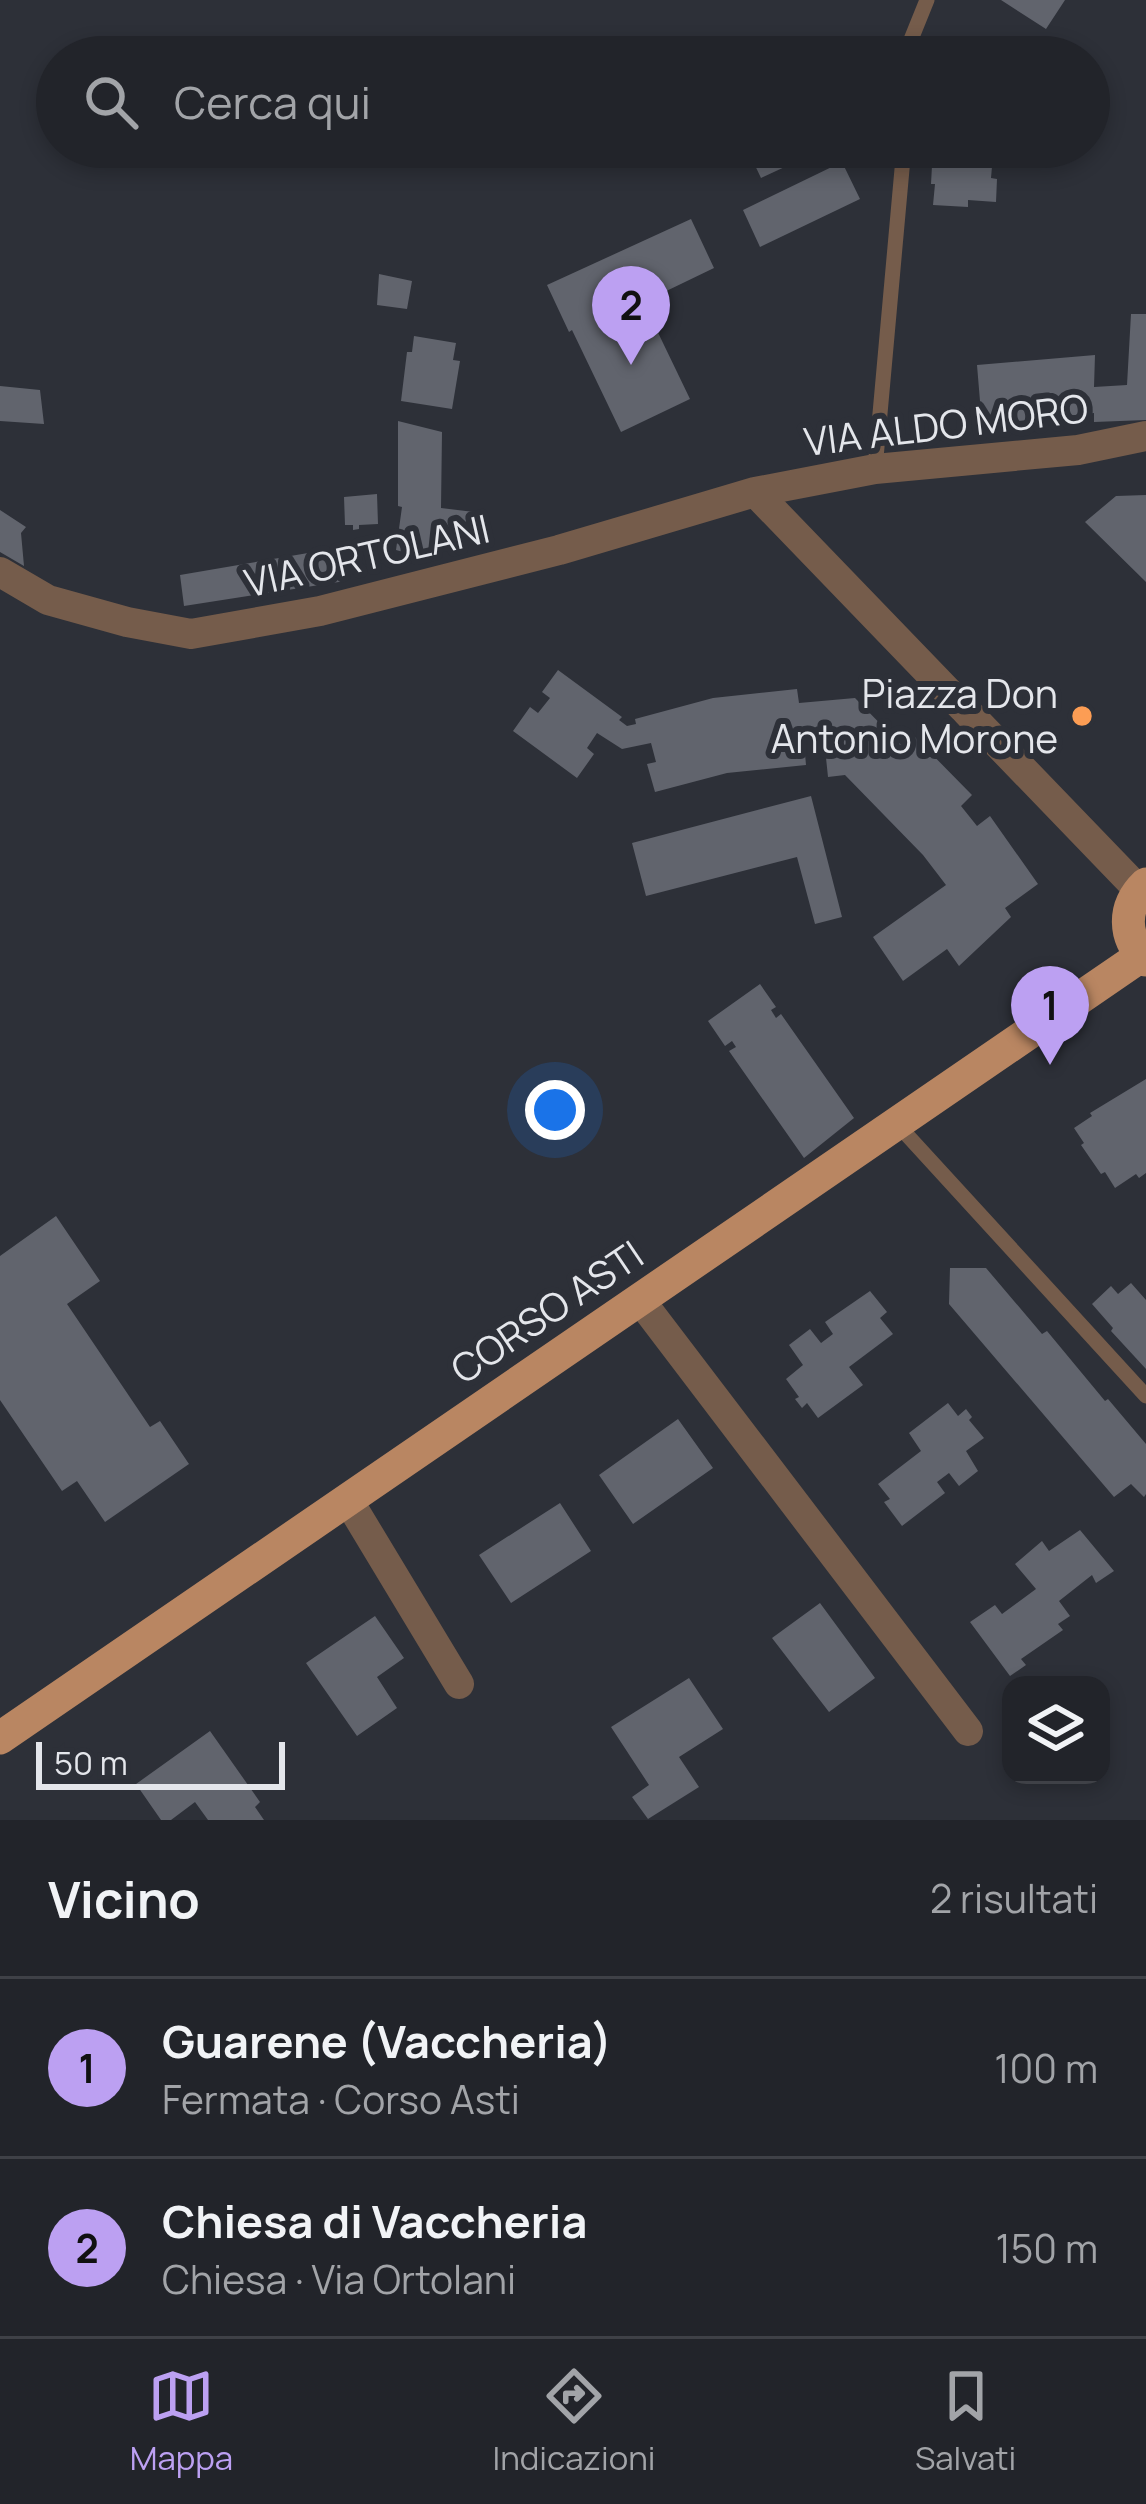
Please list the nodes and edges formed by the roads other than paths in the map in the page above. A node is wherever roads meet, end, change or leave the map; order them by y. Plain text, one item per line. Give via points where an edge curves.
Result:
1 (927, 0) edge
2 (912, 36) edge
3 (902, 168) edge
4 (1146, 436) edge
5 (875, 469) junction
6 (755, 492) junction
7 (0, 572) edge
8 (1143, 887) edge
9 (1144, 958) edge
10 (897, 1124) junction
11 (640, 1300) junction
12 (1146, 1396) edge
13 (347, 1500) junction
14 (459, 1684) dead end
15 (968, 1731) dead end
16 (0, 1738) edge

1 - 2 lane
3 - 5 lane
4 - 5 street, VIA ALDO MORO
5 - 6 street, VIA ALDO MORO
6 - 7 street, VIA ORTOLANI via 342,606 191,634 48,600
6 - 8 street
8 - 9 main road via 1127,916
9 - 10 main road, CORSO ASTI
10 - 11 main road, CORSO ASTI
10 - 12 lane
11 - 13 main road, CORSO ASTI
11 - 15 street
13 - 14 street
13 - 16 main road, CORSO ASTI

